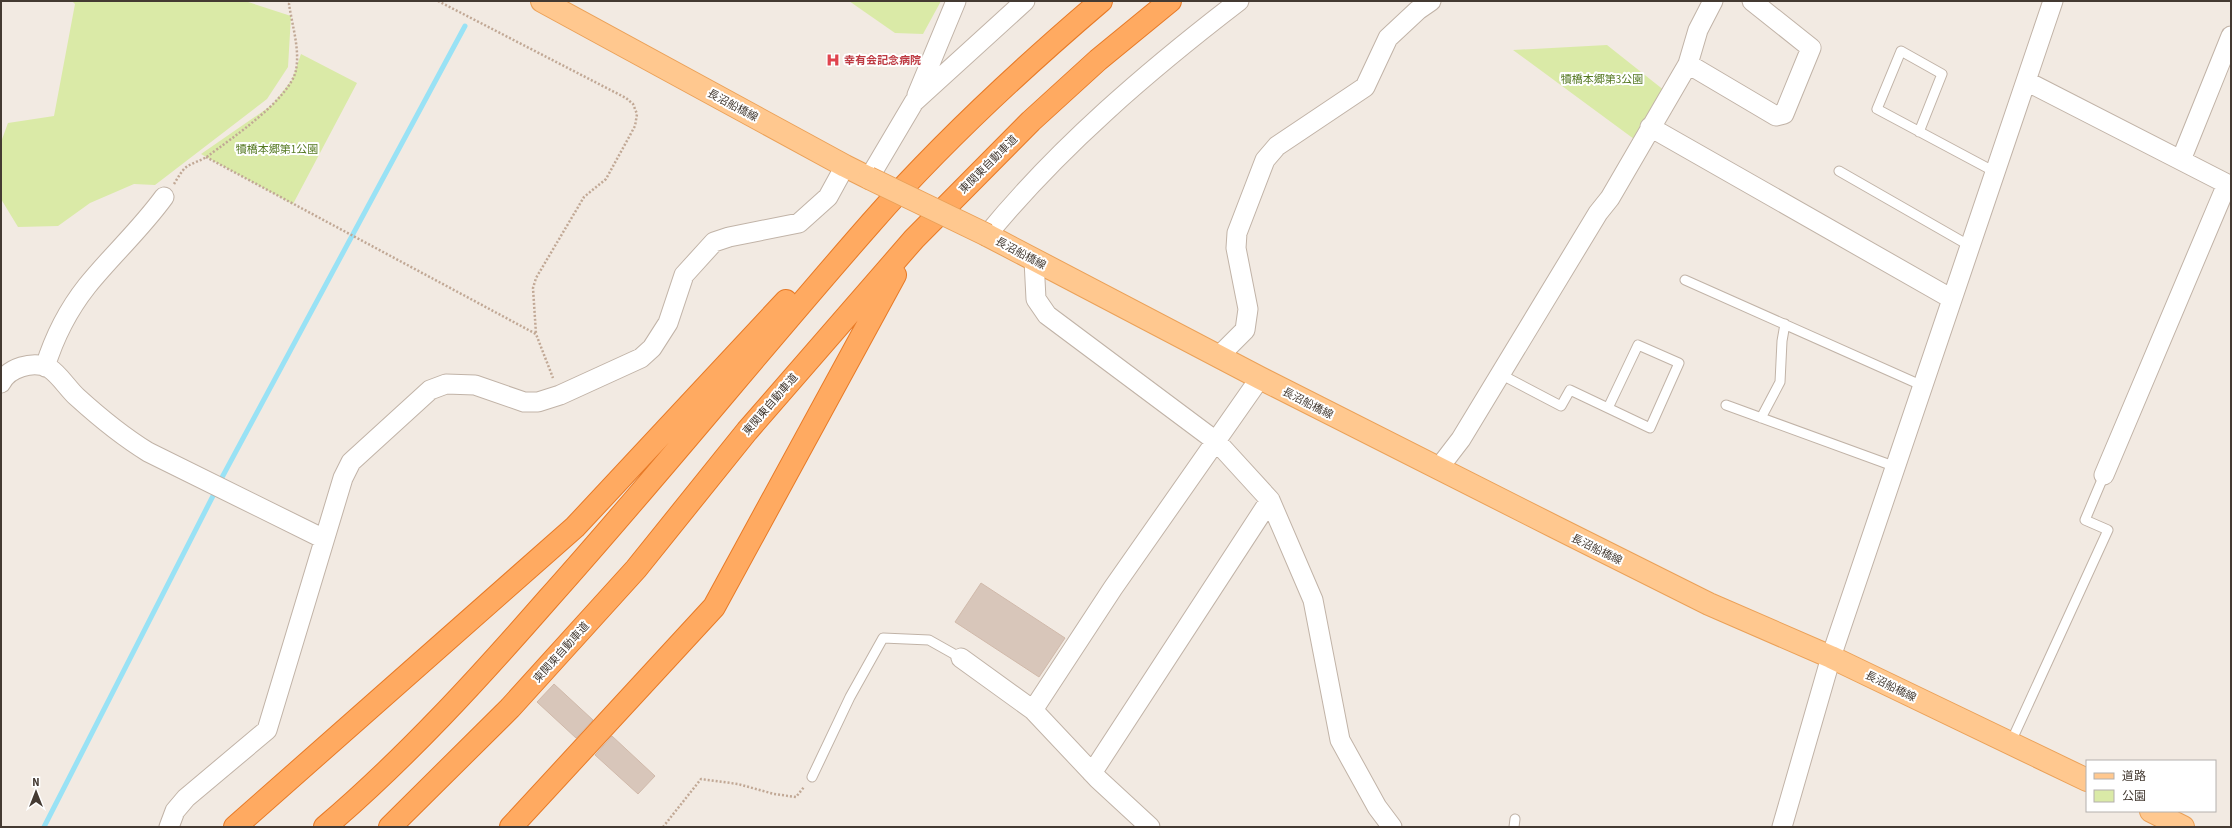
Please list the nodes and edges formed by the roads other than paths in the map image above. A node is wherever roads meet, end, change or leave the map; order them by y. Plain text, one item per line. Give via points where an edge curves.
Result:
1 (542, 1) edge
2 (956, 1) edge
3 (1025, 1) edge
4 (1101, 1) edge
5 (1170, 1) edge
6 (1239, 1) edge
7 (1432, 1) edge
8 (1713, 1) edge
9 (1752, 1) edge
10 (2053, 1) edge
11 (2231, 36) edge
12 (1688, 64) junction
13 (2226, 65) edge
14 (2026, 81) junction
15 (914, 102) junction
16 (1650, 127) junction
17 (1920, 132) junction
18 (2181, 160) junction
19 (845, 166) junction
20 (1839, 171) dead end
21 (1995, 172) junction
22 (869, 178) junction
23 (2229, 185) edge
24 (164, 198) road end
25 (872, 221) junction
26 (987, 235) junction
27 (914, 239) junction
28 (1970, 246) junction
29 (1034, 260) junction
30 (1685, 280) dead end
31 (1952, 299) junction
32 (1786, 324) junction
33 (1218, 357) junction
34 (44, 367) junction
35 (1500, 374) junction
36 (2, 376) edge
37 (1260, 378) junction
38 (1923, 386) junction
39 (1726, 405) dead end
40 (1608, 408) junction
41 (1761, 418) junction
42 (1217, 442) junction
43 (1896, 467) junction
44 (1438, 468) junction
45 (2104, 475) joint
46 (1270, 500) junction
47 (324, 540) junction
48 (961, 658) joint
49 (1831, 658) junction
50 (1033, 710) junction
51 (2010, 744) junction
52 (1092, 773) junction
53 (812, 777) road end
54 (2086, 780) edge
55 (2153, 812) edge
56 (169, 827) edge
57 (235, 827) edge
58 (325, 827) edge
59 (390, 827) edge
60 (511, 827) edge
61 (1150, 827) edge
62 (1392, 827) edge
63 (1782, 827) edge
64 (2183, 827) edge

1 - 19 main road, 長沼船橋線
2 - 15 street
3 - 15 street
4 - 25 highway via 994,95
5 - 27 highway, 東関東自動車道 via 1098,60 1031,121
6 - 26 street via 1190,39 1109,110 1059,157
7 - 33 street via 1418,10 1388,38 1365,87 1277,146 1264,160 1237,233 1236,248 1248,309 1245,330
8 - 12 street via 1698,30
9 - 12 street via 1811,48 1784,114 1776,116
10 - 14 street
11 - 13 street
12 - 16 street
13 - 18 street
14 - 18 street
14 - 21 street
15 - 22 street
16 - 31 street
16 - 35 street via 1610,198 1598,213
17 - 17 lane via 1877,109 1901,51 1942,74
17 - 21 lane
18 - 23 street
19 - 22 main road, 長沼船橋線
19 - 47 street via 828,198 799,222 729,236 714,242 684,275 668,323 652,348 641,358 560,395 538,402 524,402 475,385 446,384 430,390 351,462 343,478
20 - 28 lane
21 - 28 street
22 - 26 main road, 長沼船橋線, bridge
23 - 45 street
24 - 34 street via 143,226 87,286 54,340
25 - 57 highway via 812,273 575,528
25 - 58 highway via 600,542 479,677 359,797
26 - 29 main road, 長沼船橋線
27 - 59 highway, 東関東自動車道 via 747,432 636,568 510,708
27 - 60 highway via 714,607
28 - 31 street
29 - 33 main road, 長沼船橋線
29 - 42 street via 1036,300 1047,315
30 - 32 lane
31 - 38 street
32 - 38 lane
32 - 41 lane via 1782,341 1780,382
33 - 37 main road, 長沼船橋線
34 - 36 street via 20,367
34 - 47 street via 49,368 124,437 148,452
35 - 40 lane via 1561,406 1570,390
35 - 44 street via 1461,439
37 - 42 street
37 - 44 main road, 長沼船橋線
38 - 43 street
39 - 41 lane
40 - 40 lane via 1650,428 1678,363 1638,344
41 - 43 lane
42 - 46 street
42 - 50 street via 1113,588
43 - 49 street
44 - 49 main road, 長沼船橋線 via 1709,604
45 - 51 lane via 2085,520 2108,530
46 - 52 street
46 - 62 street via 1313,600 1340,740 1377,807
47 - 56 street via 267,730 186,798 175,811
48 - 50 street
48 - 53 lane via 929,640 883,638 850,697
49 - 51 main road, 長沼船橋線
49 - 63 street
50 - 52 street
51 - 54 main road, 長沼船橋線
52 - 61 street
55 - 64 main road

